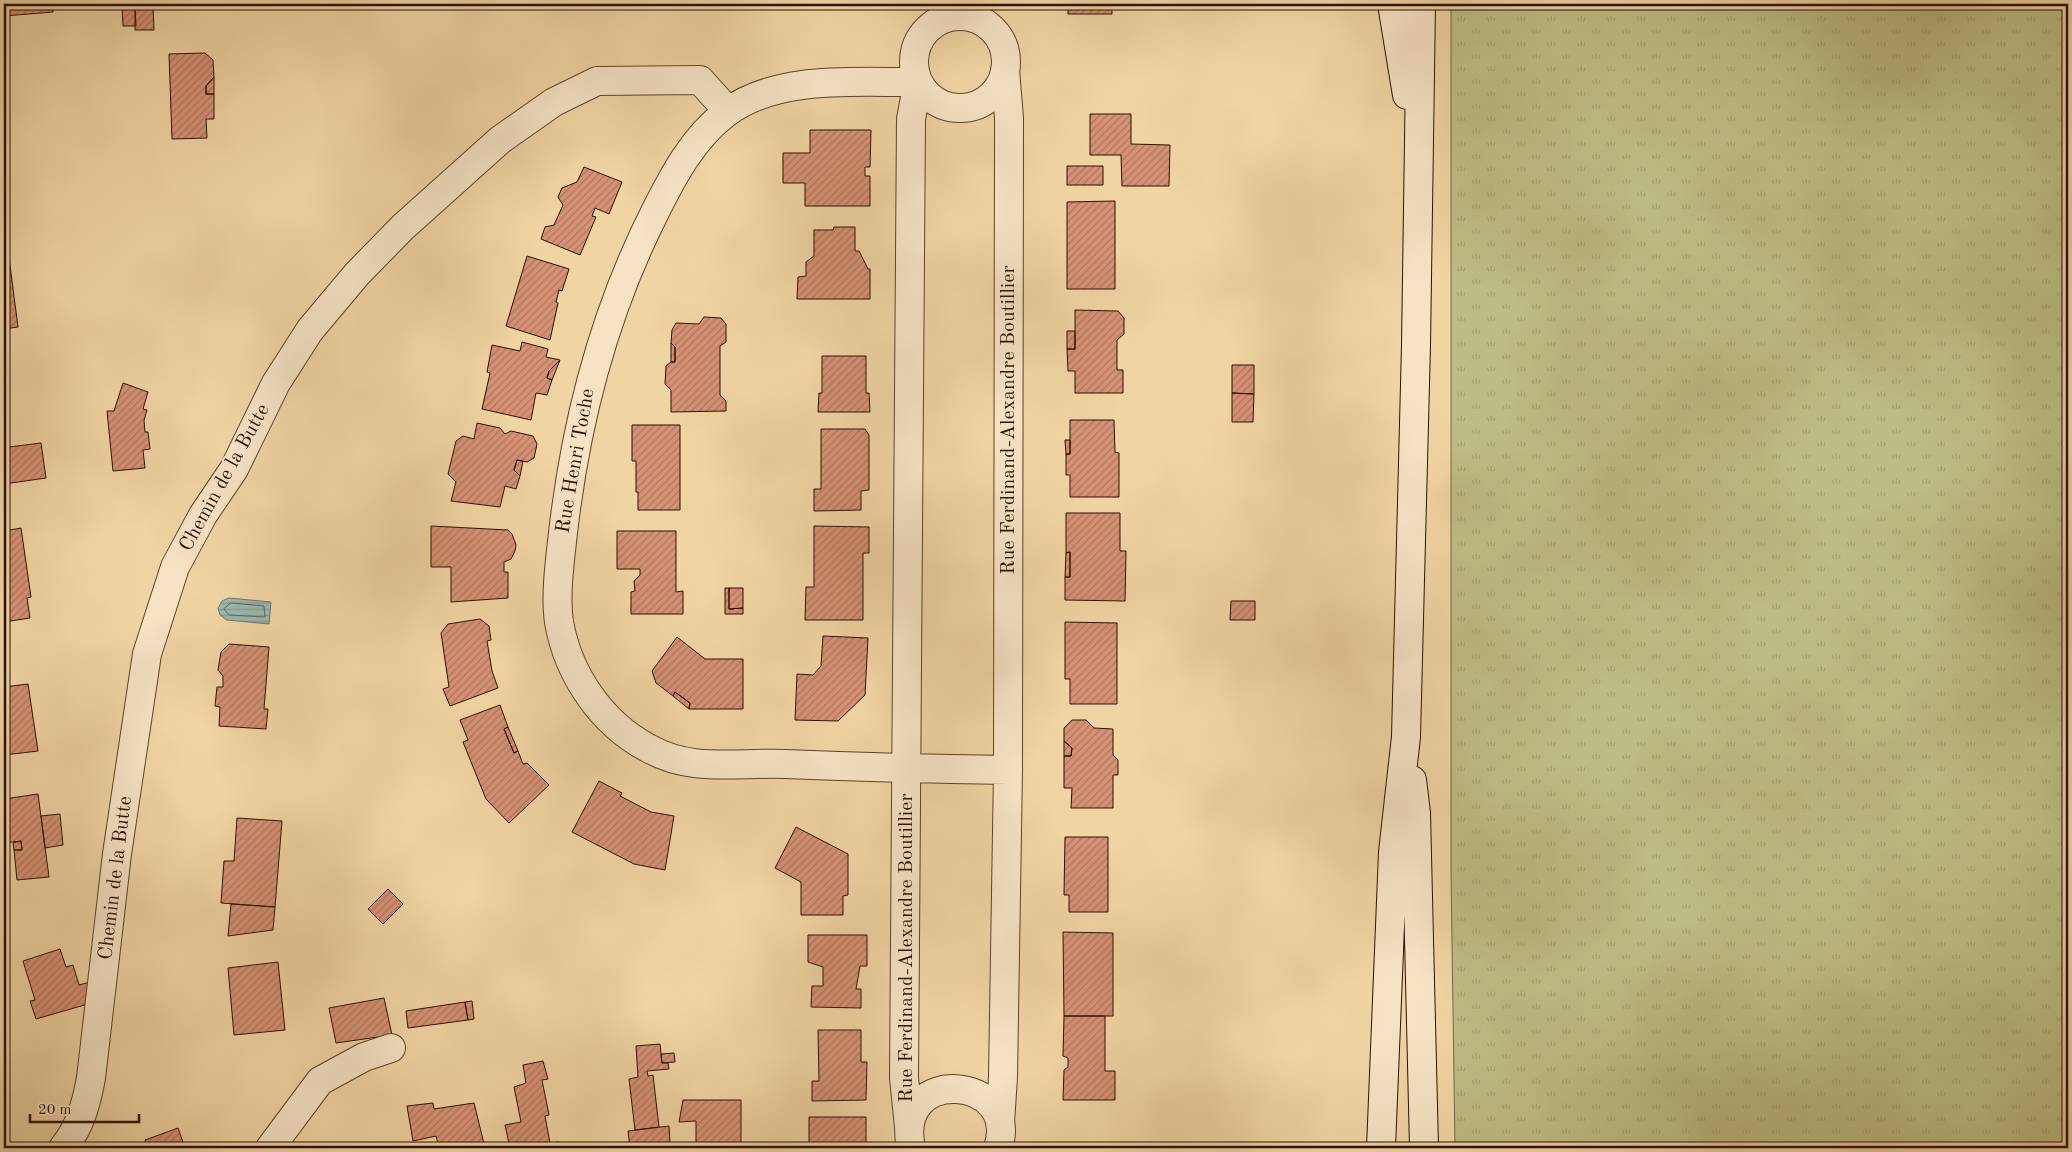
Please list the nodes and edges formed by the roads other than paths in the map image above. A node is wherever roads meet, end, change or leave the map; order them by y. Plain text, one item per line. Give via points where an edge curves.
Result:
1 (1392, 4) edge
2 (1421, 4) edge
3 (962, 10) edge
4 (1005, 70) junction
5 (918, 82) junction
6 (728, 111) junction
7 (1419, 173) junction
8 (1406, 737) junction
9 (907, 768) junction
10 (1008, 770) junction
11 (391, 1048) dead end
12 (999, 1136) edge
13 (910, 1138) edge
14 (63, 1148) edge
15 (270, 1148) edge
16 (1381, 1148) edge
17 (1424, 1148) edge

1 - 7 street
2 - 7 street
3 - 4 street via 983,21 997,34 1005,51
3 - 5 street via 940,20 922,35 914,58
4 - 5 street via 1001,84 991,95 964,108 936,101
4 - 10 street, Rue Ferdinand-Alexandre Boutillier via 1009,118
5 - 6 street, Rue Henri Toche via 788,85
5 - 9 street, Rue Ferdinand-Alexandre Boutillier via 911,118
6 - 9 street, Rue Henri Toche via 686,155 644,234 614,304 575,443 560,566 561,629 571,664 596,705 632,739 667,758 690,764
6 - 14 street, Chemin de la Butte via 700,80 597,81 554,102 500,140 438,194 357,274 310,330 276,383 234,469 203,515 175,567 147,654 117,854 91,1078 85,1110 76,1131
7 - 8 street
8 - 16 street via 1393,852
8 - 17 street via 1416,813
9 - 10 street, Rue Ferdinand-Alexandre Boutillier
9 - 13 street, Rue Ferdinand-Alexandre Boutillier via 904,1078
10 - 12 street, Rue Ferdinand-Alexandre Boutillier via 1003,1077
11 - 15 street via 364,1056 320,1081
12 - 13 street via 993,1108 983,1097 968,1089 952,1088 937,1091 924,1100 914,1112

